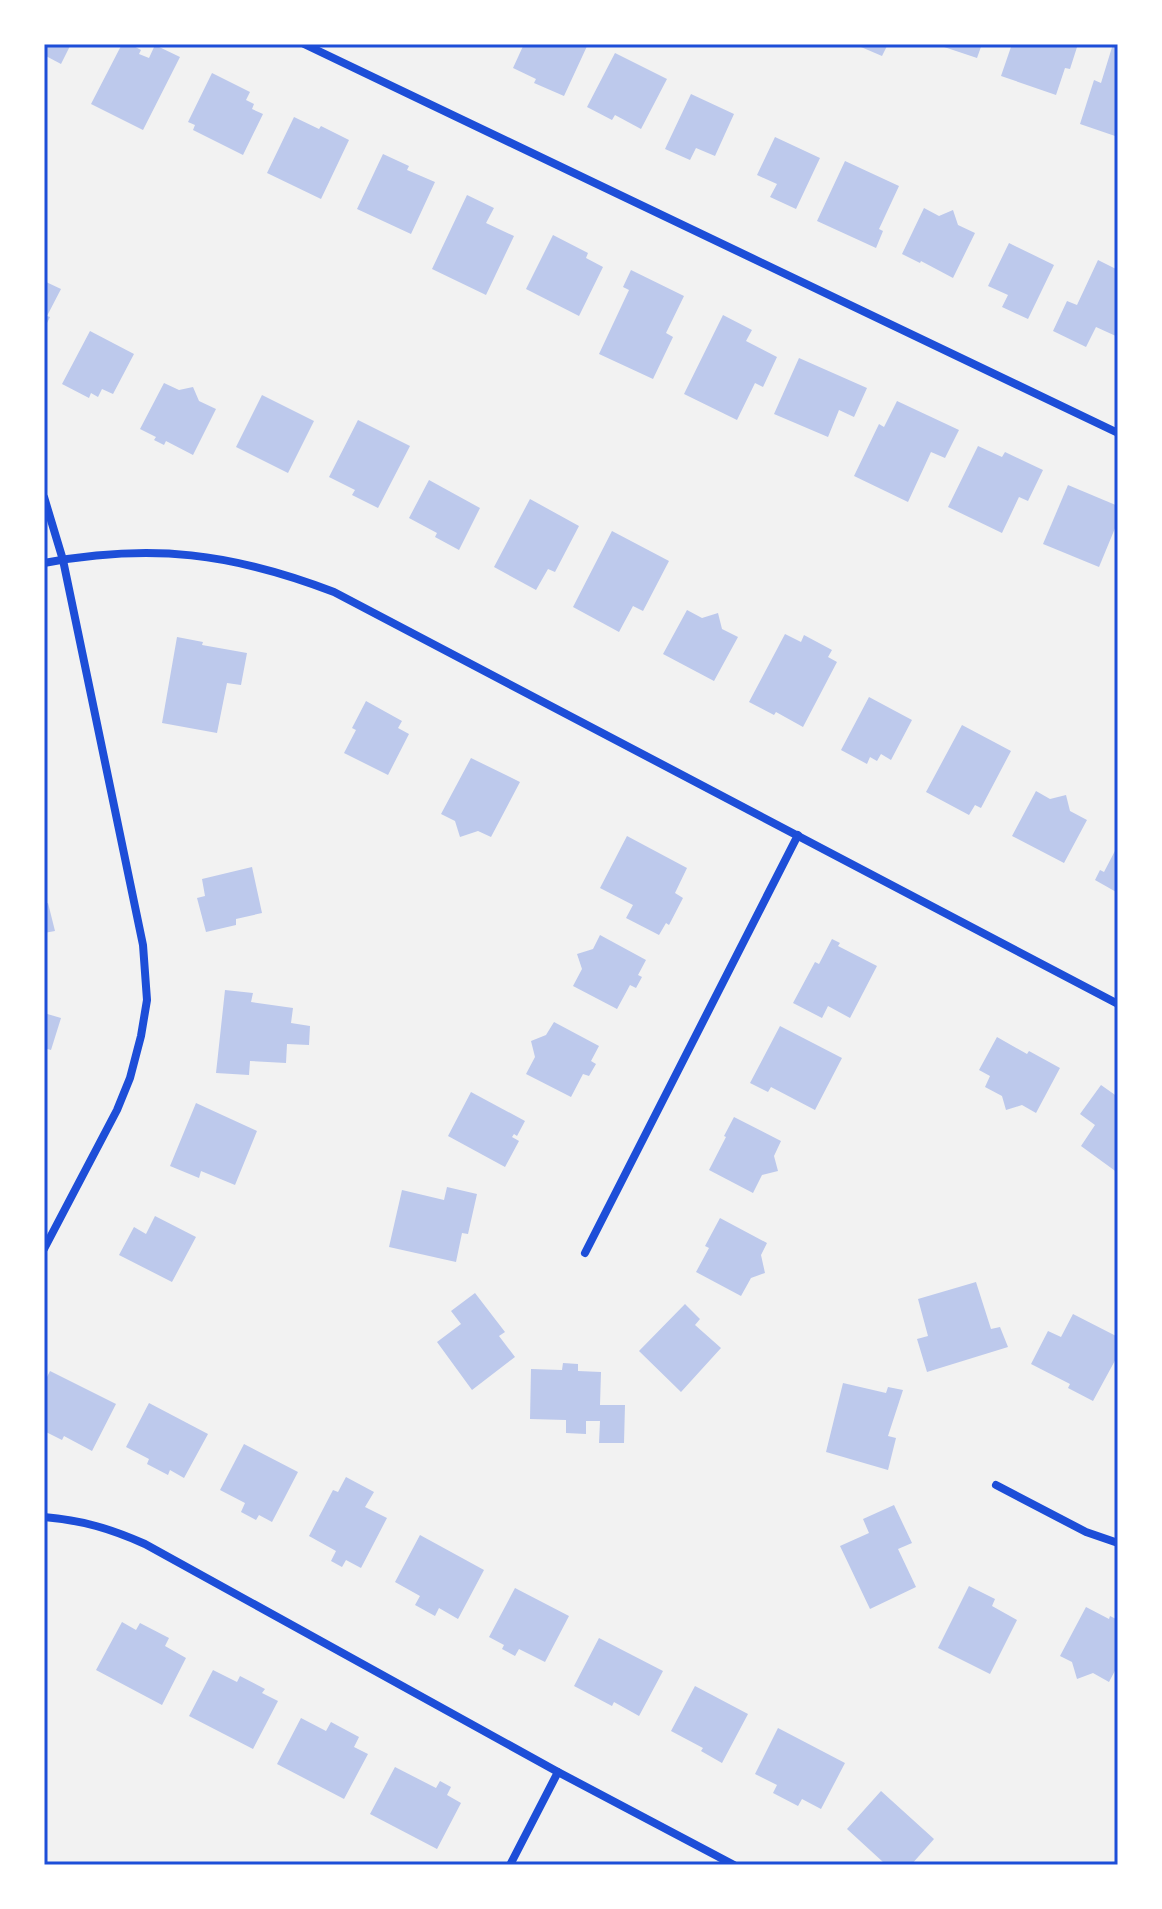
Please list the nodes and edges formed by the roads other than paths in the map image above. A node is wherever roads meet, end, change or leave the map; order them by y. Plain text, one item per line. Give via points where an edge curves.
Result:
1 (304, 44) edge
2 (1118, 433) edge
3 (44, 497) edge
4 (63, 560) junction
5 (44, 563) edge
6 (798, 835) junction
7 (1118, 1004) edge
8 (44, 1249) edge
9 (585, 1253) dead end
10 (996, 1485) dead end
11 (44, 1517) edge
12 (1118, 1543) edge
13 (558, 1772) junction
14 (510, 1865) edge
15 (734, 1865) edge

1 - 2 street
3 - 4 street
4 - 5 street
4 - 6 street via 134,552 178,554 249,564 298,579 351,601
4 - 8 street via 143,945 147,1000 130,1078 117,1110
6 - 7 street
6 - 9 street
10 - 12 street
11 - 13 street via 114,1530 145,1544
13 - 14 street
13 - 15 street

